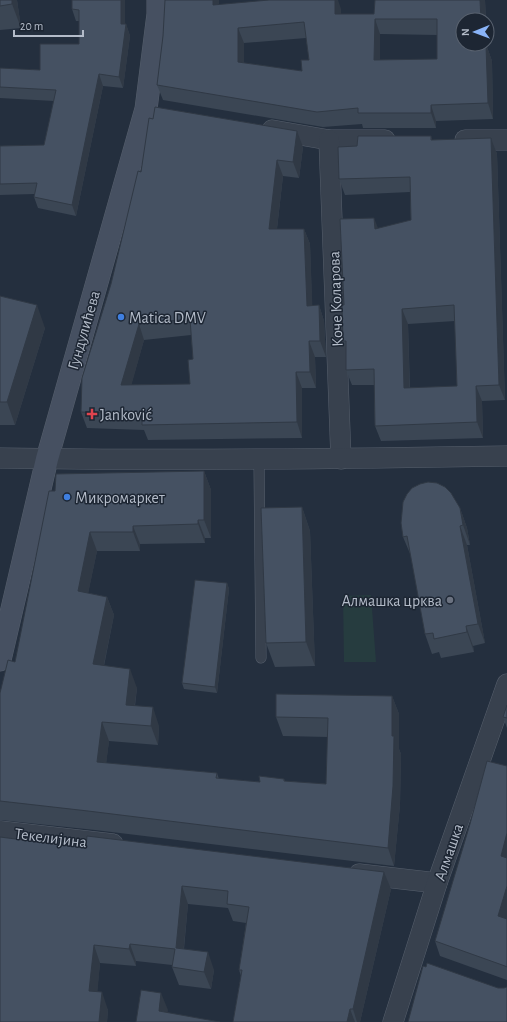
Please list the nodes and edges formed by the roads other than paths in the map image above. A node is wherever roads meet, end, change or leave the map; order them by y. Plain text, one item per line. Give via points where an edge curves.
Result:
1 (158, 0) edge
2 (251, 127) edge
3 (329, 140) junction
4 (400, 140) edge
5 (446, 140) edge
6 (507, 140) edge
7 (507, 456) edge
8 (0, 458) edge
9 (47, 459) junction
10 (259, 459) junction
11 (341, 459) junction
12 (261, 658) dead end
13 (0, 660) edge
14 (507, 684) edge
15 (0, 831) edge
16 (134, 847) edge
17 (338, 871) edge
18 (436, 883) junction
19 (413, 959) junction
20 (432, 966) edge
21 (393, 1022) edge

1 - 9 street, Гундулићева via 156,111
2 - 3 street
3 - 4 street
3 - 11 street, Коче Коларова
5 - 6 street
7 - 11 street
8 - 9 street
9 - 10 street
9 - 13 street, Гундулићева
10 - 11 street
10 - 12 lane
14 - 18 street, Алмашка
15 - 16 street, Текелијина
17 - 18 street
18 - 19 street, Алмашка
19 - 20 street
19 - 21 street, Алмашка

